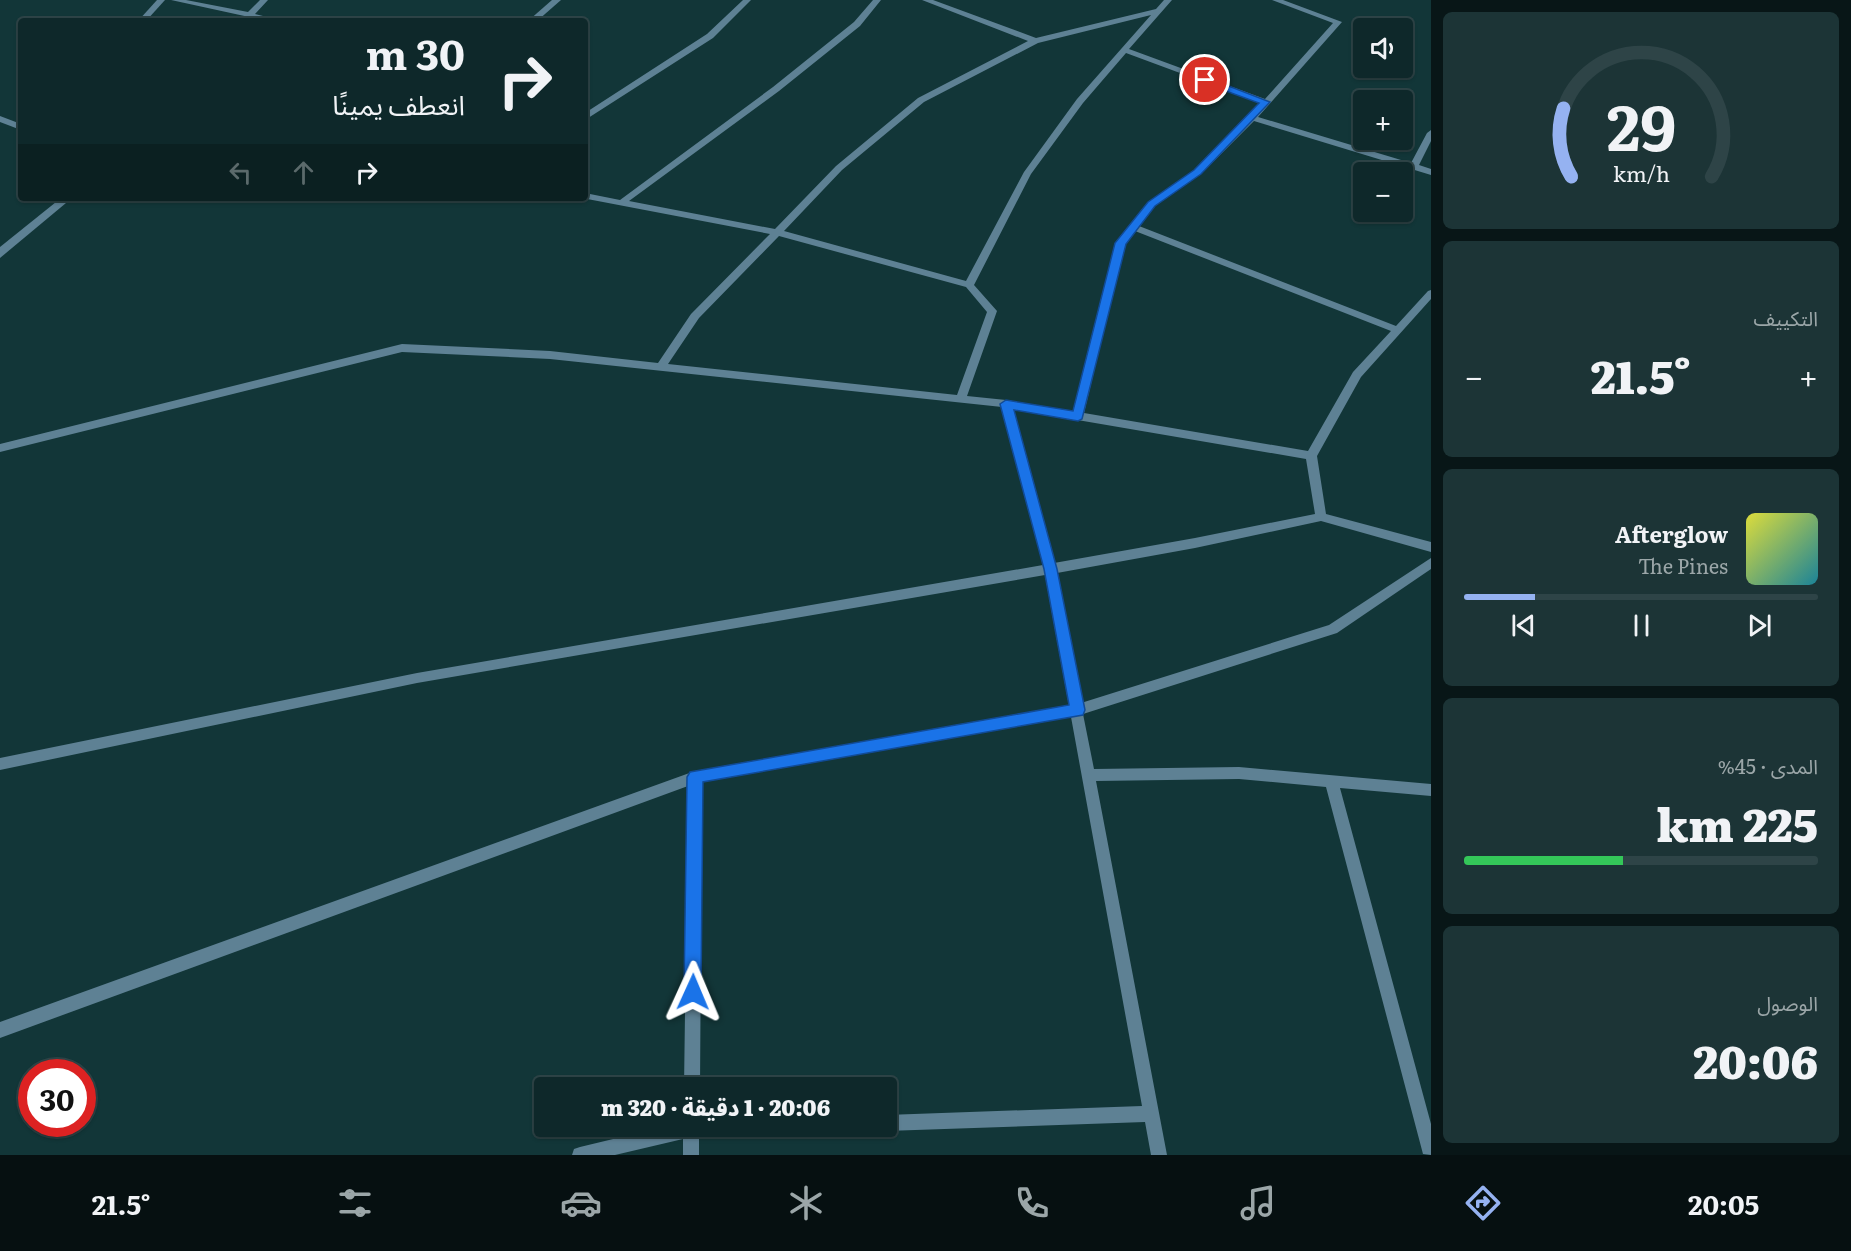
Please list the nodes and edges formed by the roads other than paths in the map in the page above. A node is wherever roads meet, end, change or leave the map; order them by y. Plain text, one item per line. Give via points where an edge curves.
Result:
1 (161, 0) edge
2 (175, 0) edge
3 (264, 0) edge
4 (557, 0) edge
5 (747, 0) edge
6 (877, 0) edge
7 (926, 0) edge
8 (1168, 0) edge
9 (1276, 0) edge
10 (1157, 11) junction
11 (250, 15) junction
12 (145, 18) edge
13 (264, 18) edge
14 (536, 18) edge
15 (1035, 41) junction
16 (1124, 50) junction
17 (1266, 102) junction
18 (588, 115) edge
19 (1252, 118) junction
20 (0, 119) edge
21 (18, 126) edge
22 (1431, 133) edge
23 (1414, 166) junction
24 (1431, 172) edge
25 (588, 197) edge
26 (63, 201) edge
27 (621, 203) junction
28 (1133, 227) junction
29 (777, 232) junction
30 (1, 251) edge
31 (969, 285) junction
32 (1431, 293) edge
33 (1397, 330) junction
34 (661, 367) junction
35 (961, 399) junction
36 (1006, 404) junction
37 (1078, 416) junction
38 (0, 448) edge
39 (1311, 456) junction
40 (1321, 516) junction
41 (1431, 547) edge
42 (1431, 563) edge
43 (1050, 569) junction
44 (1078, 710) junction
45 (0, 764) edge
46 (1090, 775) junction
47 (695, 777) junction
48 (1331, 781) junction
49 (1431, 790) edge
50 (0, 1030) edge
51 (692, 1077) edge
52 (1152, 1114) junction
53 (897, 1123) edge
54 (654, 1137) edge
55 (691, 1137) edge
56 (1431, 1154) edge
57 (580, 1155) edge
58 (691, 1155) edge
59 (1159, 1155) edge

1 - 12 street
2 - 11 street
3 - 11 street
4 - 14 street
5 - 18 street via 710,36
6 - 27 street via 857,24 776,89
7 - 15 street
8 - 10 street
9 - 17 street via 1338,22
10 - 15 street
10 - 16 street
11 - 13 street
15 - 29 street via 921,100 839,168
16 - 17 street
16 - 31 street via 1080,101 1027,174
17 - 19 street
19 - 23 street
19 - 28 street via 1198,172 1152,204
20 - 21 street
22 - 23 street
23 - 24 street
25 - 27 street
26 - 30 street
27 - 29 street
28 - 33 street
28 - 37 street via 1120,243
29 - 31 street
29 - 34 street via 695,316
31 - 35 street via 992,311
32 - 33 street
33 - 39 street via 1358,375
34 - 35 street
34 - 38 street via 550,355 402,348
35 - 36 street
36 - 37 street
36 - 43 street
37 - 39 street
39 - 40 street
40 - 41 street
40 - 43 street
42 - 44 street via 1333,629
43 - 44 street
43 - 45 street via 417,678
44 - 46 street
44 - 47 street
46 - 48 street via 1239,773
46 - 52 street
47 - 50 street
47 - 51 street
48 - 49 street
48 - 56 street
52 - 53 street
52 - 59 street
54 - 57 street
55 - 58 street

